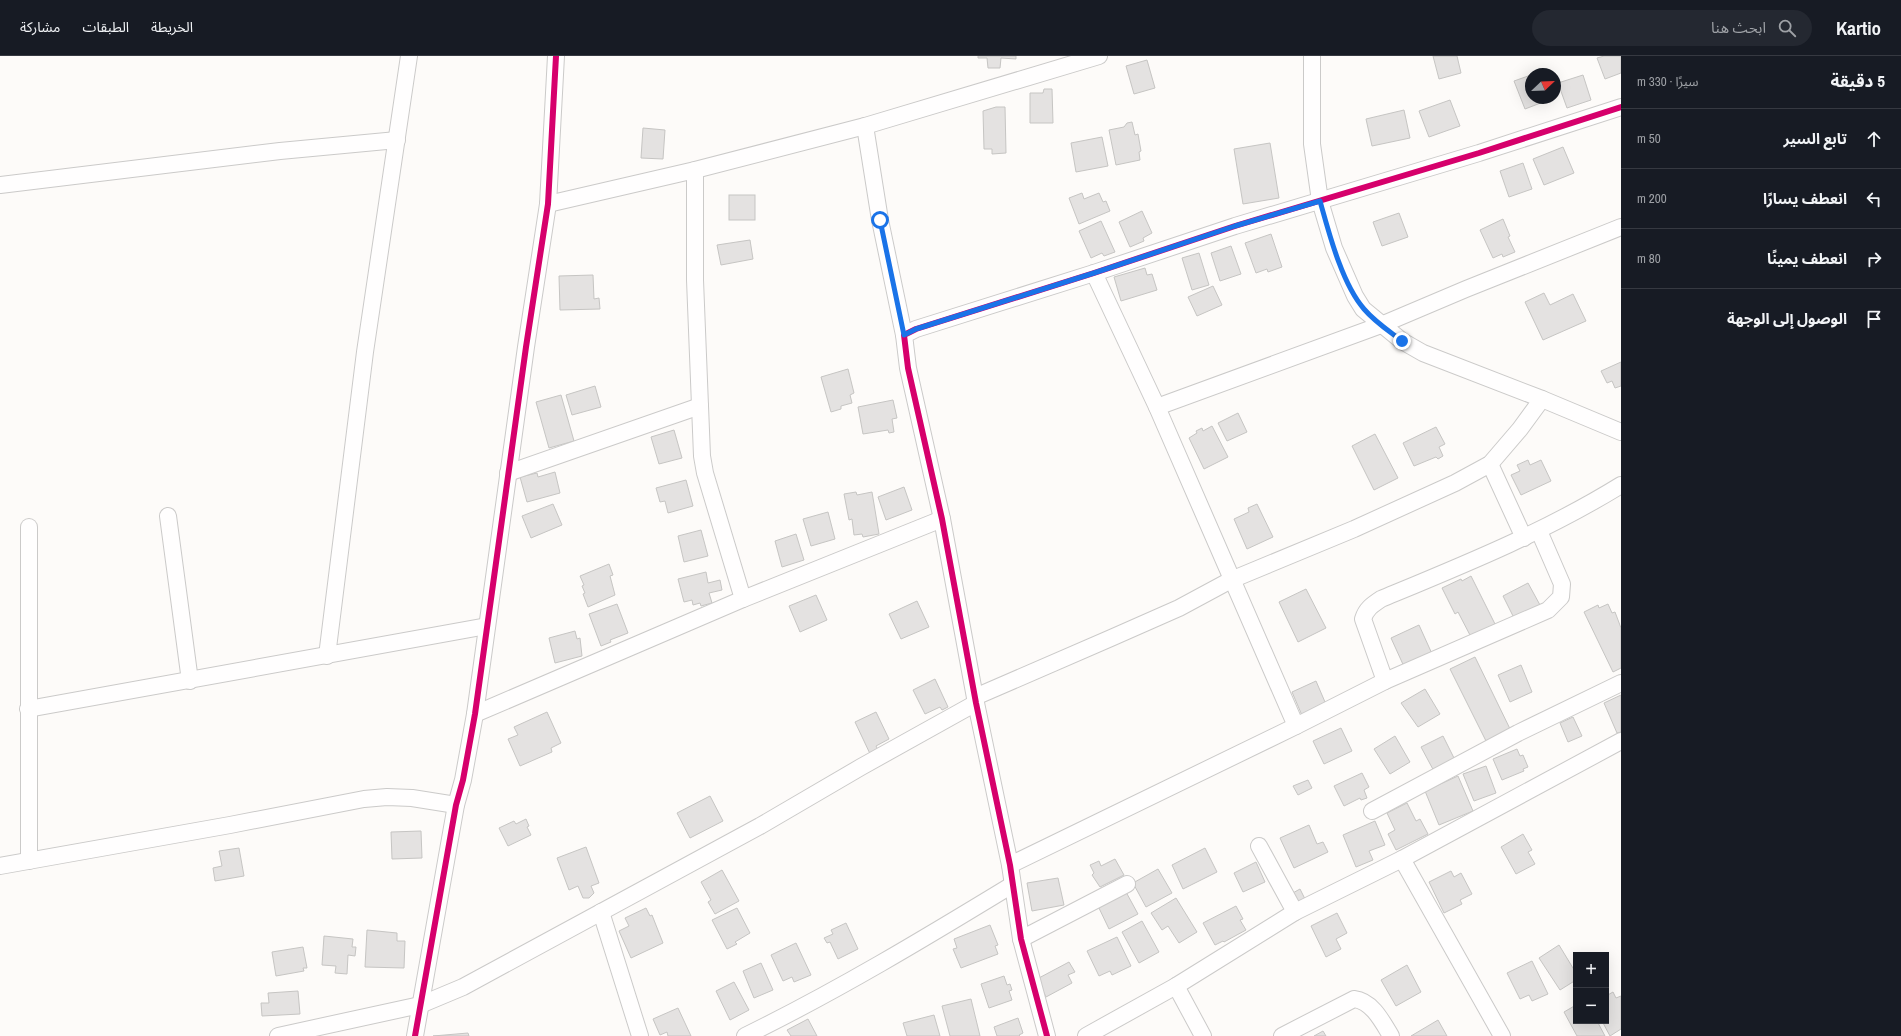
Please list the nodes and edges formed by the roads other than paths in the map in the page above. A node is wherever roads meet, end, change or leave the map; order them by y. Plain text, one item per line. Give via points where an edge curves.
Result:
1 (409, 56) edge
2 (556, 56) edge
3 (1099, 56) edge
4 (1312, 56) edge
5 (1621, 107) edge
6 (865, 126) junction
7 (396, 140) junction
8 (695, 170) junction
9 (0, 185) edge
10 (1320, 201) junction
11 (548, 204) junction
12 (1621, 227) edge
13 (1094, 273) junction
14 (1381, 325) junction
15 (904, 335) junction
16 (1542, 399) junction
17 (700, 406) junction
18 (1157, 407) junction
19 (1621, 432) edge
20 (1490, 464) junction
21 (508, 473) junction
22 (1621, 485) edge
23 (168, 516) dead end
24 (942, 519) junction
25 (29, 527) dead end
26 (1539, 531) junction
27 (1524, 538) junction
28 (1232, 580) junction
29 (742, 599) junction
30 (486, 626) junction
31 (327, 656) junction
32 (190, 681) junction
33 (1385, 681) junction
34 (1621, 683) edge
35 (976, 700) junction
36 (28, 710) junction
37 (475, 714) junction
38 (1296, 726) junction
39 (1621, 741) edge
40 (456, 805) junction
41 (1372, 811) dead end
42 (1259, 846) dead end
43 (1402, 859) junction
44 (29, 861) junction
45 (1010, 865) junction
46 (0, 866) edge
47 (1127, 884) dead end
48 (1012, 885) junction
49 (601, 912) junction
50 (1295, 912) junction
51 (1021, 939) junction
52 (1176, 986) junction
53 (420, 1005) junction
54 (278, 1036) edge
55 (415, 1036) edge
56 (640, 1036) edge
57 (745, 1036) edge
58 (1047, 1036) edge
59 (1086, 1036) edge
60 (1203, 1036) edge
61 (1282, 1036) edge
62 (1390, 1036) edge
63 (1502, 1036) edge

1 - 7 street
2 - 11 street
3 - 6 street
4 - 10 street via 1312,144
5 - 10 street
6 - 8 street
6 - 15 street via 880,220
7 - 9 street via 280,151
7 - 31 street via 365,352
8 - 11 street
8 - 17 street via 695,272
10 - 13 street
10 - 14 street via 1334,248 1352,290 1363,309
11 - 21 street
12 - 14 street
13 - 15 street
13 - 18 street
14 - 16 street via 1423,353
14 - 18 street
15 - 24 street via 908,368
16 - 19 street
16 - 20 street
17 - 21 street
17 - 29 street via 705,473
18 - 28 street
20 - 27 street
20 - 28 street via 1455,483
21 - 30 street
22 - 26 street
23 - 32 street
24 - 29 street
24 - 35 street
25 - 36 street
26 - 27 street
26 - 33 street via 1562,584 1561,597 1556,603 1548,610
27 - 33 street via 1381,599 1365,612 1363,619
28 - 35 street via 1166,614
28 - 38 street
29 - 37 street
30 - 31 street
30 - 37 street
31 - 32 street
32 - 36 street
33 - 38 street
34 - 41 street via 1518,733
35 - 45 street
35 - 49 street via 760,826
36 - 44 street
37 - 40 street
38 - 45 street
39 - 43 street
40 - 44 street via 412,798 364,799
40 - 53 street
42 - 50 street
43 - 50 street
43 - 63 street
44 - 46 street
45 - 48 street
47 - 51 street
48 - 51 street
48 - 57 street via 838,988
49 - 53 street via 482,977
49 - 56 street
50 - 52 street
51 - 58 street
52 - 59 street
52 - 60 street
53 - 54 street
53 - 55 street
61 - 62 street via 1354,999 1362,1000 1371,1008

